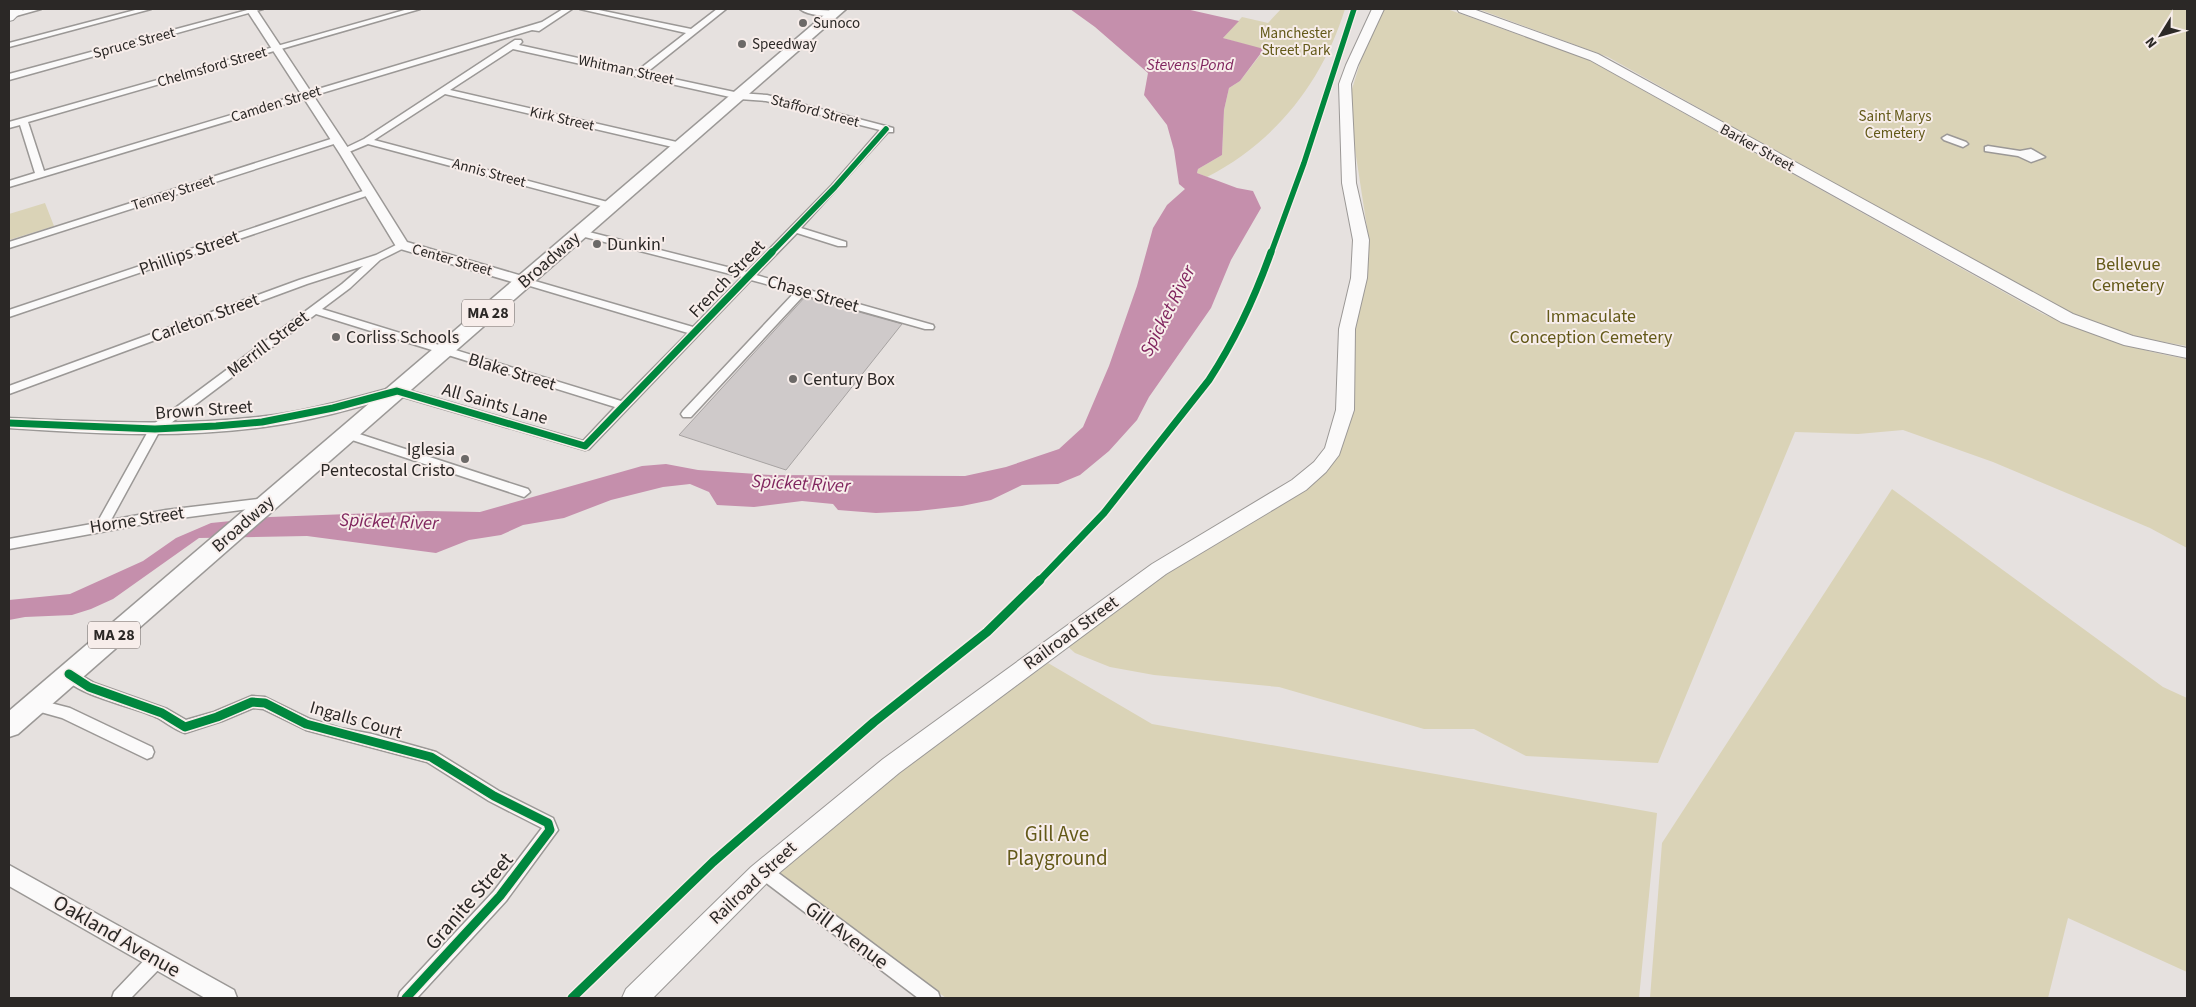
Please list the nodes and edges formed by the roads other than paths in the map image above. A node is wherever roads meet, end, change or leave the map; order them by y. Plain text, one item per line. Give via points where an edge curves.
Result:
1 (37, 9) edge
2 (147, 9) edge
3 (254, 9) edge
4 (416, 9) edge
5 (568, 9) edge
6 (584, 9) edge
7 (722, 9) edge
8 (805, 9) edge
9 (1378, 9) edge
10 (1463, 9) edge
11 (837, 11) edge
12 (12, 14) edge
13 (543, 24) junction
14 (692, 32) junction
15 (9, 45) edge
16 (512, 46) junction
17 (277, 48) junction
18 (640, 73) junction
19 (9, 77) edge
20 (443, 91) junction
21 (307, 94) junction
22 (739, 96) junction
23 (23, 121) junction
24 (9, 125) edge
25 (888, 130) joint
26 (1947, 138) dead end
27 (337, 140) junction
28 (366, 141) junction
29 (1963, 144) dead end
30 (681, 146) junction
31 (1988, 149) dead end
32 (344, 152) junction
33 (2020, 154) dead end
34 (40, 174) junction
35 (9, 184) edge
36 (369, 192) junction
37 (1354, 205) joint
38 (612, 206) junction
39 (796, 229) junction
40 (581, 233) junction
41 (842, 244) dead end
42 (9, 245) edge
43 (402, 245) junction
44 (380, 257) junction
45 (750, 276) junction
46 (524, 282) junction
47 (802, 291) junction
48 (314, 310) junction
49 (9, 314) edge
50 (929, 327) dead end
51 (697, 332) junction
52 (444, 351) junction
53 (2187, 353) edge
54 (9, 390) edge
55 (397, 391) junction
56 (624, 406) junction
57 (688, 414) dead end
58 (9, 423) edge
59 (155, 429) junction
60 (347, 434) junction
61 (585, 446) joint
62 (524, 492) dead end
63 (263, 506) junction
64 (102, 526) junction
65 (9, 544) edge
66 (69, 674) junction
67 (34, 705) junction
68 (9, 726) edge
69 (147, 752) dead end
70 (548, 822) joint
71 (763, 872) junction
72 (9, 875) edge
73 (158, 959) junction
74 (120, 998) edge
75 (226, 998) edge
76 (406, 998) edge
77 (635, 998) edge
78 (932, 998) edge

1 - 12 street
2 - 15 street
3 - 17 street, Center Street
3 - 19 street, Spruce Street
4 - 17 street, Chelmsford Street
5 - 13 street
6 - 14 street
7 - 14 street
8 - 11 street
9 - 37 main road via 1345,84 1349,182
10 - 53 main road, Barker Street via 1594,58 2043,306 2093,328
11 - 22 main road, Broadway / MA 28
13 - 16 street
13 - 21 street, Camden Street
14 - 18 street
16 - 18 street, Whitman Street
16 - 20 street
17 - 21 street, Center Street
17 - 23 street, Chelmsford Street
18 - 22 street, Whitman Street
20 - 28 street
20 - 30 street, Kirk Street
21 - 27 street, Center Street
21 - 34 street, Camden Street
22 - 25 street, Stafford Street via 767,98
22 - 30 main road, Broadway / MA 28
23 - 24 street, Chelmsford Street
23 - 34 street
25 - 39 street, French Street
26 - 29 street
27 - 32 street, Center Street
27 - 42 street, Tenney Street
28 - 32 street
28 - 38 street, Annis Street
30 - 38 main road, Broadway / MA 28
31 - 33 street
32 - 36 street, Center Street
34 - 35 street, Camden Street
36 - 43 street, Center Street
36 - 49 street, Phillips Street
37 - 71 main road, Railroad Street via 1361,240 1359,278 1347,329 1345,410 1333,450 1320,468 1299,485 1160,569 1048,649 891,766
38 - 40 main road, Broadway / MA 28
39 - 41 street
39 - 45 street, French Street
40 - 45 street, Chase Street
40 - 46 main road, Broadway / MA 28
43 - 44 street, Carleton Street
43 - 46 street, Center Street
44 - 48 street, Merrill Street
44 - 54 street, Carleton Street
45 - 47 street, Chase Street
45 - 51 street, French Street
46 - 51 street, Center Street
46 - 52 main road, Broadway / MA 28
47 - 50 street, Chase Street
47 - 57 street
48 - 52 street, Blake Street
48 - 59 street, Merrill Street
51 - 56 street, French Street
52 - 55 main road, Broadway / MA 28
52 - 56 street, Blake Street
55 - 59 street, Brown Street via 262,422
55 - 60 main road, Broadway / MA 28
55 - 61 street, All Saints Lane
56 - 61 street, French Street
58 - 59 street, Brown Street
59 - 64 street
60 - 62 street
60 - 63 main road, Broadway / MA 28
63 - 64 street, Horne Street via 218,508
63 - 66 main road, Broadway / MA 28
64 - 65 street, Horne Street
66 - 67 main road, Broadway / MA 28
66 - 70 street, Ingalls Court via 89,687 162,713 185,727 252,702 265,703 306,724 431,757 494,796
67 - 68 main road, Broadway / MA 28
67 - 69 street via 65,712
70 - 76 street, Granite Street via 550,830 500,896
71 - 77 main road, Railroad Street
71 - 78 street, Gill Avenue
72 - 73 street, Oakland Avenue
73 - 74 street
73 - 75 street, Oakland Avenue

